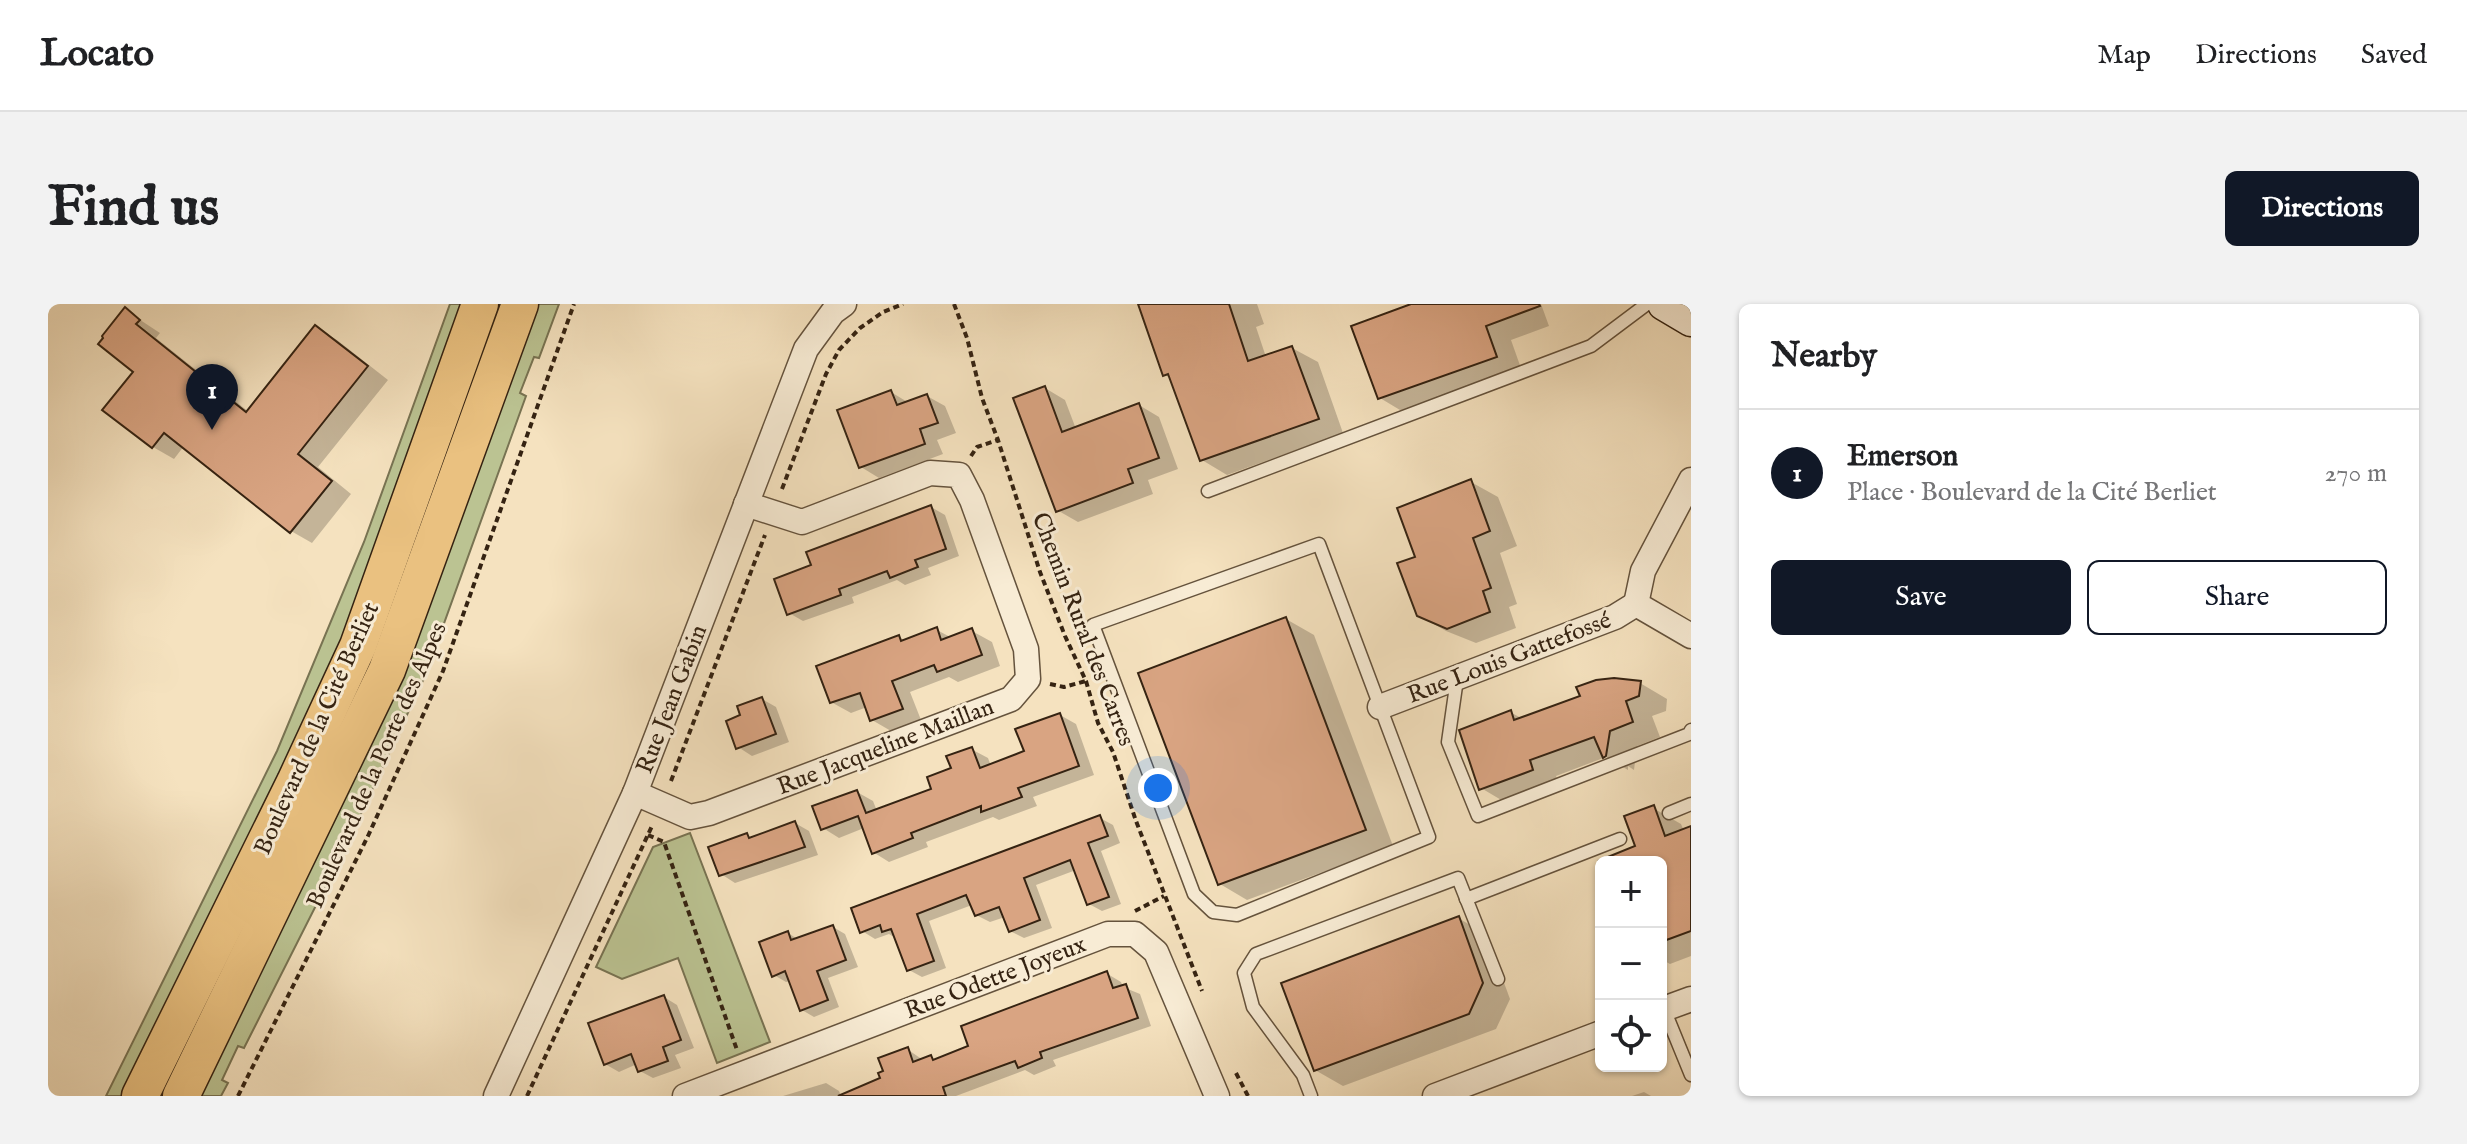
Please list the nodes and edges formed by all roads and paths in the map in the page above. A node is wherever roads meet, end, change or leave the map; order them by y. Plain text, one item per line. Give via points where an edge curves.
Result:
1 (480, 304) edge
2 (520, 304) edge
3 (574, 304) edge
4 (844, 304) edge
5 (954, 304) edge
6 (1647, 304) edge
7 (1664, 304) edge
8 (1691, 320) edge
9 (998, 440) junction
10 (959, 475) junction
11 (1691, 480) edge
12 (1208, 491) dead end
13 (746, 504) junction
14 (1636, 604) junction
15 (1691, 636) edge
16 (1028, 679) junction
17 (1457, 679) junction
18 (1086, 681) junction
19 (1380, 707) junction
20 (1691, 730) edge
21 (635, 793) junction
22 (1691, 804) edge
23 (1669, 813) dead end
24 (648, 835) dead end
25 (1620, 839) dead end
26 (1466, 899) junction
27 (1498, 979) dead end
28 (1204, 997) dead end
29 (1691, 999) edge
30 (1667, 1008) edge
31 (1667, 1019) edge
32 (1595, 1035) edge
33 (739, 1054) dead end
34 (1234, 1069) dead end
35 (1691, 1075) edge
36 (140, 1096) edge
37 (181, 1096) edge
38 (238, 1096) edge
39 (496, 1096) edge
40 (685, 1096) edge
41 (1217, 1096) edge
42 (1248, 1096) edge
43 (1311, 1096) edge
44 (1435, 1096) edge

1 - 36 main road, Boulevard de la Cité Berliet via 358,646
2 - 37 main road, Boulevard de la Cité Berliet via 387,670
3 - 38 path, Boulevard de la Porte des Alpes via 443,671 368,836
4 - 13 street, Rue Jean Gabin via 806,349
5 - 9 path, Chemin Rural des Carres
6 - 12 lane via 1591,346
7 - 8 street
9 - 10 path via 977,447
9 - 18 path, Chemin Rural des Carres via 1040,572
10 - 13 street via 930,473 802,522
10 - 16 street via 1026,649
11 - 14 street, Rue Louis Gattefossé via 1643,571
13 - 21 street, Rue Jean Gabin
14 - 15 street, Rue Louis Gattefossé
14 - 17 street, Rue Louis Gattefossé
16 - 18 path via 1064,687
16 - 21 street, Rue Jacqueline Maillan via 1011,699 709,813 690,817
17 - 19 street, Rue Louis Gattefossé
17 - 20 lane via 1448,742 1478,816
18 - 28 path, Chemin Rural des Carres
19 - 19 lane via 1429,837 1237,915 1213,912 1194,894 1093,625 1319,544
21 - 39 street, Rue Jean Gabin
22 - 23 lane
24 - 33 path via 664,842
25 - 26 lane
26 - 27 lane
26 - 43 lane via 1458,878 1256,954 1244,973 1253,1007 1303,1075
29 - 30 street
31 - 35 lane
32 - 44 street
34 - 42 path
40 - 41 street, Rue Odette Joyeux via 1108,934 1135,934 1156,952

